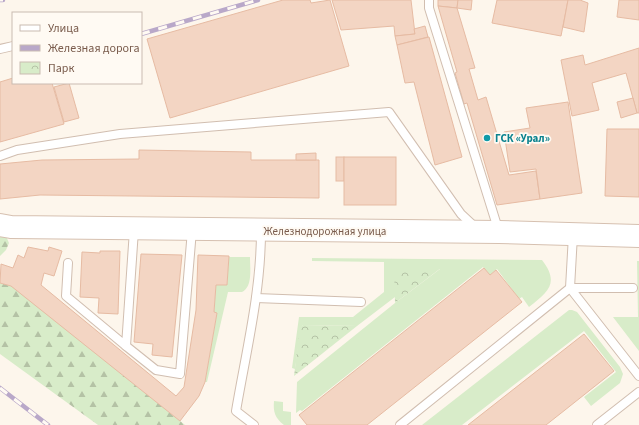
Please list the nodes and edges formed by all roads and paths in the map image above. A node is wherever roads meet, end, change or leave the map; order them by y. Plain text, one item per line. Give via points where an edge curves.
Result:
1 (429, 0) edge
2 (12, 46) edge
3 (0, 49) edge
4 (0, 156) edge
5 (6, 226) edge
6 (134, 229) junction
7 (192, 230) junction
8 (261, 230) junction
9 (490, 232) junction
10 (573, 234) junction
11 (639, 236) edge
12 (68, 264) dead end
13 (570, 288) junction
14 (633, 288) dead end
15 (256, 298) junction
16 (361, 302) dead end
17 (126, 346) junction
18 (639, 376) edge
19 (639, 392) edge
20 (254, 425) edge
21 (400, 425) edge
22 (597, 425) edge

1 - 9 lane via 429,8
2 - 3 lane
4 - 9 lane via 17,150 120,134 388,112 461,214
5 - 6 street, Железнодорожная улица
6 - 7 street, Железнодорожная улица
6 - 17 lane
7 - 8 street, Железнодорожная улица
7 - 17 lane via 180,374 156,370
8 - 9 street, Железнодорожная улица
8 - 15 lane
9 - 10 street, Железнодорожная улица
10 - 11 street, Железнодорожная улица
10 - 13 lane
12 - 17 lane via 66,296
13 - 14 lane
13 - 18 lane
13 - 21 lane
15 - 16 lane
15 - 20 lane via 236,411
19 - 22 lane

